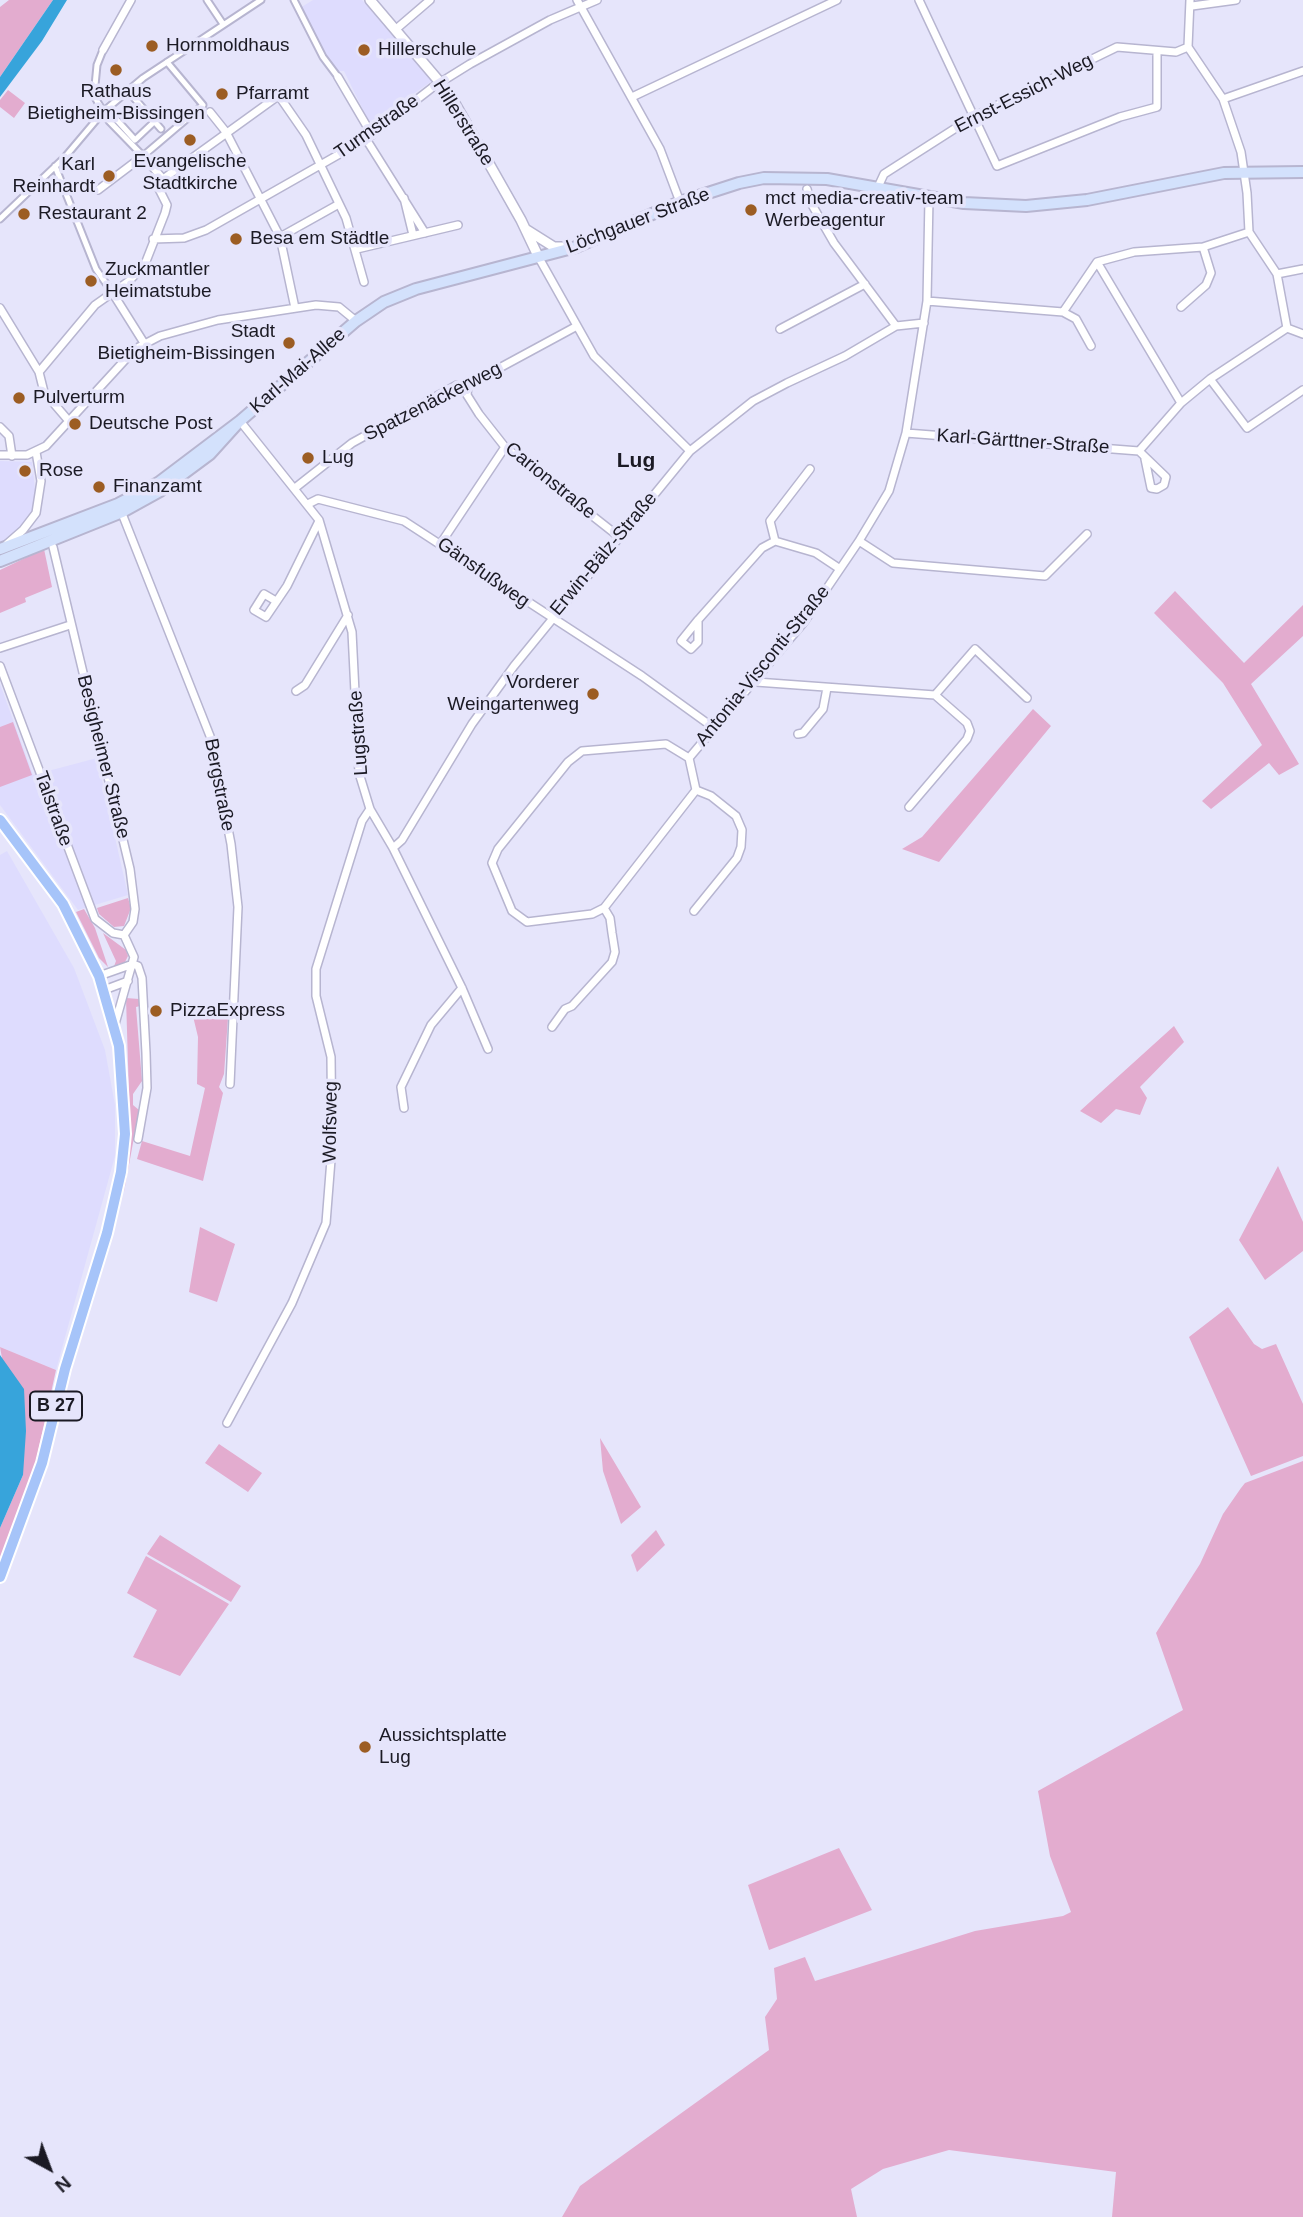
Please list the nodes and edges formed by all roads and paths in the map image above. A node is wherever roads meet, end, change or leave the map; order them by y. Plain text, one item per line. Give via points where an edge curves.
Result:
1 (206, 0) edge
2 (261, 0) edge
3 (294, 0) edge
4 (370, 0) edge
5 (430, 0) edge
6 (597, 0) edge
7 (836, 0) edge
8 (919, 0) edge
9 (1236, 0) edge
10 (131, 1) edge
11 (1191, 3) edge
12 (579, 4) edge
13 (223, 24) junction
14 (395, 30) junction
15 (1188, 47) junction
16 (103, 50) joint
17 (1157, 51) junction
18 (167, 62) junction
19 (1303, 71) edge
20 (338, 77) joint
21 (440, 83) junction
22 (128, 91) junction
23 (632, 97) junction
24 (1223, 99) junction
25 (136, 100) dead end
26 (203, 105) junction
27 (105, 111) junction
28 (210, 112) joint
29 (973, 117) junction
30 (155, 122) junction
31 (226, 132) junction
32 (369, 137) junction
33 (143, 156) junction
34 (55, 166) junction
35 (320, 166) junction
36 (1244, 171) junction
37 (1303, 172) edge
38 (163, 179) junction
39 (878, 187) junction
40 (807, 189) dead end
41 (98, 190) dead end
42 (404, 198) junction
43 (929, 198) junction
44 (259, 200) junction
45 (680, 202) junction
46 (338, 204) junction
47 (0, 219) edge
48 (458, 225) dead end
49 (526, 230) junction
50 (425, 233) junction
51 (1249, 233) junction
52 (281, 236) junction
53 (413, 236) junction
54 (153, 239) junction
55 (576, 247) junction
56 (1203, 247) junction
57 (357, 249) junction
58 (538, 258) junction
59 (1097, 262) junction
60 (1303, 269) edge
61 (1277, 274) junction
62 (364, 282) dead end
63 (865, 285) junction
64 (111, 292) junction
65 (927, 301) junction
66 (1181, 307) dead end
67 (0, 308) edge
68 (295, 308) junction
69 (1063, 312) junction
70 (356, 321) junction
71 (924, 323) junction
72 (896, 326) junction
73 (577, 327) junction
74 (1287, 328) junction
75 (780, 329) dead end
76 (1303, 334) edge
77 (144, 343) junction
78 (1091, 346) dead end
79 (38, 372) junction
80 (1210, 379) junction
81 (468, 385) junction
82 (1303, 390) edge
83 (1181, 403) junction
84 (68, 420) junction
85 (240, 421) junction
86 (0, 427) edge
87 (906, 433) junction
88 (505, 447) junction
89 (1139, 451) junction
90 (36, 452) junction
91 (690, 452) junction
92 (0, 455) edge
93 (12, 456) junction
94 (1144, 459) dead end
95 (810, 469) dead end
96 (295, 488) junction
97 (308, 504) junction
98 (120, 508) junction
99 (319, 520) junction
100 (1087, 534) dead end
101 (618, 536) junction
102 (38, 538) junction
103 (775, 541) junction
104 (859, 541) junction
105 (440, 542) junction
106 (53, 547) dead end
107 (0, 549) edge
108 (0, 561) edge
109 (840, 569) junction
110 (276, 601) dead end
111 (349, 614) junction
112 (550, 619) junction
113 (698, 620) dead end
114 (70, 625) junction
115 (0, 648) edge
116 (0, 666) edge
117 (755, 682) junction
118 (827, 688) junction
119 (296, 691) dead end
120 (936, 695) junction
121 (1027, 698) dead end
122 (714, 727) junction
123 (798, 734) dead end
124 (689, 758) junction
125 (696, 790) junction
126 (909, 807) dead end
127 (370, 809) junction
128 (0, 820) edge
129 (393, 848) junction
130 (604, 908) junction
131 (694, 911) dead end
132 (124, 935) junction
133 (133, 964) junction
134 (99, 976) junction
135 (129, 980) junction
136 (143, 988) junction
137 (462, 988) junction
138 (104, 990) junction
139 (125, 990) junction
140 (115, 1024) junction
141 (552, 1027) dead end
142 (488, 1049) dead end
143 (230, 1084) dead end
144 (404, 1108) dead end
145 (138, 1139) dead end
146 (227, 1423) dead end
147 (0, 1577) edge

1 - 13 street
2 - 13 street
3 - 20 street
4 - 14 street, Hillerstraße
5 - 14 street
6 - 12 street, Turmstraße
7 - 23 street
8 - 29 street
9 - 11 street
10 - 16 street
11 - 15 street
12 - 21 street, Turmstraße
12 - 23 street
13 - 18 street
14 - 21 street, Hillerstraße
15 - 17 street, Ernst-Essich-Weg
15 - 24 street
16 - 27 street via 94,96
17 - 29 street, Ernst-Essich-Weg via 1117,47
17 - 29 street via 1157,107 997,166
18 - 22 street
18 - 26 street
19 - 24 street
20 - 32 street
21 - 32 street, Turmstraße
21 - 49 street, Hillerstraße
22 - 27 street
22 - 30 street
23 - 45 street via 667,165
24 - 36 street
25 - 30 street via 163,130
26 - 28 street
26 - 33 street
27 - 30 street via 135,140
27 - 33 street
27 - 34 street
28 - 31 street
29 - 39 street, Ernst-Essich-Weg via 884,174
31 - 35 street via 282,93
31 - 38 street
31 - 44 street
32 - 35 street, Turmstraße
32 - 42 street
33 - 38 street
33 - 41 street
34 - 47 street
34 - 64 street via 96,269
35 - 44 street, Turmstraße
35 - 46 street
36 - 37 main road, Löchgauer Straße
36 - 43 main road, Löchgauer Straße via 1087,200 1026,206
36 - 51 street
38 - 54 street via 159,187 167,205
39 - 43 main road, Löchgauer Straße
39 - 45 main road, Löchgauer Straße via 827,179 764,178
40 - 63 street via 834,243
42 - 50 street
42 - 53 street
43 - 65 street, Antonia-Visconti-Straße
44 - 52 street
44 - 54 street, Turmstraße via 193,235
45 - 55 main road, Löchgauer Straße
46 - 52 street
46 - 57 street
48 - 50 street
49 - 55 street via 554,247
49 - 58 street, Hillerstraße
50 - 53 street
51 - 56 street
51 - 61 street
52 - 68 street
53 - 57 street
54 - 64 street via 138,274
55 - 58 main road, Löchgauer Straße
56 - 59 street via 1134,252
56 - 66 street via 1211,273 1206,285
57 - 62 street
58 - 70 main road, Löchgauer Straße via 416,289 384,302
58 - 73 street
59 - 69 street
59 - 83 street
60 - 61 street
61 - 74 street
63 - 72 street
63 - 75 street
64 - 77 street
64 - 79 street
65 - 69 street
65 - 71 street, Antonia-Visconti-Straße
67 - 79 street
68 - 70 street via 325,304 339,307
68 - 77 street via 174,330
69 - 78 street via 1076,320
70 - 85 main road, Karl-Mai-Allee
71 - 72 street, Erwin-Bälz-Straße
71 - 87 street, Antonia-Visconti-Straße
72 - 91 street, Erwin-Bälz-Straße via 753,401
73 - 81 street, Spatzenäckerweg
73 - 91 street via 594,356
74 - 76 street
74 - 80 street
77 - 84 street
79 - 84 street via 44,392
80 - 82 street via 1247,428
80 - 83 street
81 - 88 street, Carionstraße via 467,395
81 - 96 street, Spatzenäckerweg via 457,385 352,443
83 - 89 street
84 - 90 street
85 - 96 street, Lugstraße
85 - 98 main road, Karl-Mai-Allee
86 - 93 street via 9,436
87 - 89 street, Karl-Gärttner-Straße
87 - 104 street, Antonia-Visconti-Straße via 888,491
88 - 101 street, Carionstraße
88 - 105 street
89 - 94 street
90 - 93 street
90 - 107 street via 41,481 36,513
91 - 101 street, Erwin-Bälz-Straße
92 - 93 street
95 - 103 street via 770,521
96 - 97 street, Lugstraße
97 - 99 street, Lugstraße
97 - 105 street, Gänsfußweg via 318,499 404,522
98 - 102 main road, Karl-Mai-Allee
98 - 143 street, Bergstraße via 186,669 216,763 238,907
99 - 110 street
99 - 111 street, Lugstraße
100 - 104 street via 1045,576 893,563
101 - 112 street, Erwin-Bälz-Straße
102 - 107 main road, Karl-Mai-Allee
102 - 108 main road, Karl-Mai-Allee
103 - 109 street via 816,553
103 - 113 street via 762,548
104 - 109 street, Antonia-Visconti-Straße
105 - 112 street, Gänsfußweg
106 - 114 street, Besigheimer Straße
109 - 117 street, Antonia-Visconti-Straße
111 - 119 street via 305,685
111 - 127 street, Lugstraße via 359,772
112 - 122 street, Gänsfußweg
112 - 129 street, Erwin-Bälz-Straße via 472,724
114 - 115 street
114 - 132 street, Besigheimer Straße via 130,869 135,909
116 - 132 street, Talstraße via 96,919 113,933
117 - 118 street
117 - 122 street, Antonia-Visconti-Straße
118 - 120 street
118 - 123 street via 823,709
120 - 121 street via 975,649
120 - 126 street via 970,730
122 - 124 street, Antonia-Visconti-Straße
124 - 125 street, Antonia-Visconti-Straße
124 - 130 street via 666,744 582,751 498,849 492,863 512,911 527,922 592,914
125 - 130 street
125 - 131 street via 736,816 742,830 737,858
127 - 129 street, Lugstraße
127 - 146 street, Wolfsweg via 362,821 316,969 316,996 331,1057 333,1112 326,1223 292,1303
128 - 134 main road, B 27 via 63,904
129 - 137 street, Lugstraße
130 - 141 street via 610,918 612,962
132 - 133 street via 134,952
133 - 134 street
133 - 135 street
133 - 136 street via 140,970
134 - 138 main road, B 27
135 - 138 street
135 - 139 street
136 - 139 street via 134,984
136 - 145 street via 147,1088
137 - 142 street, Lugstraße
137 - 144 street via 431,1026 401,1087
138 - 140 main road, B 27
139 - 140 street
140 - 147 main road, B 27 via 125,1100 117,1194 42,1463

